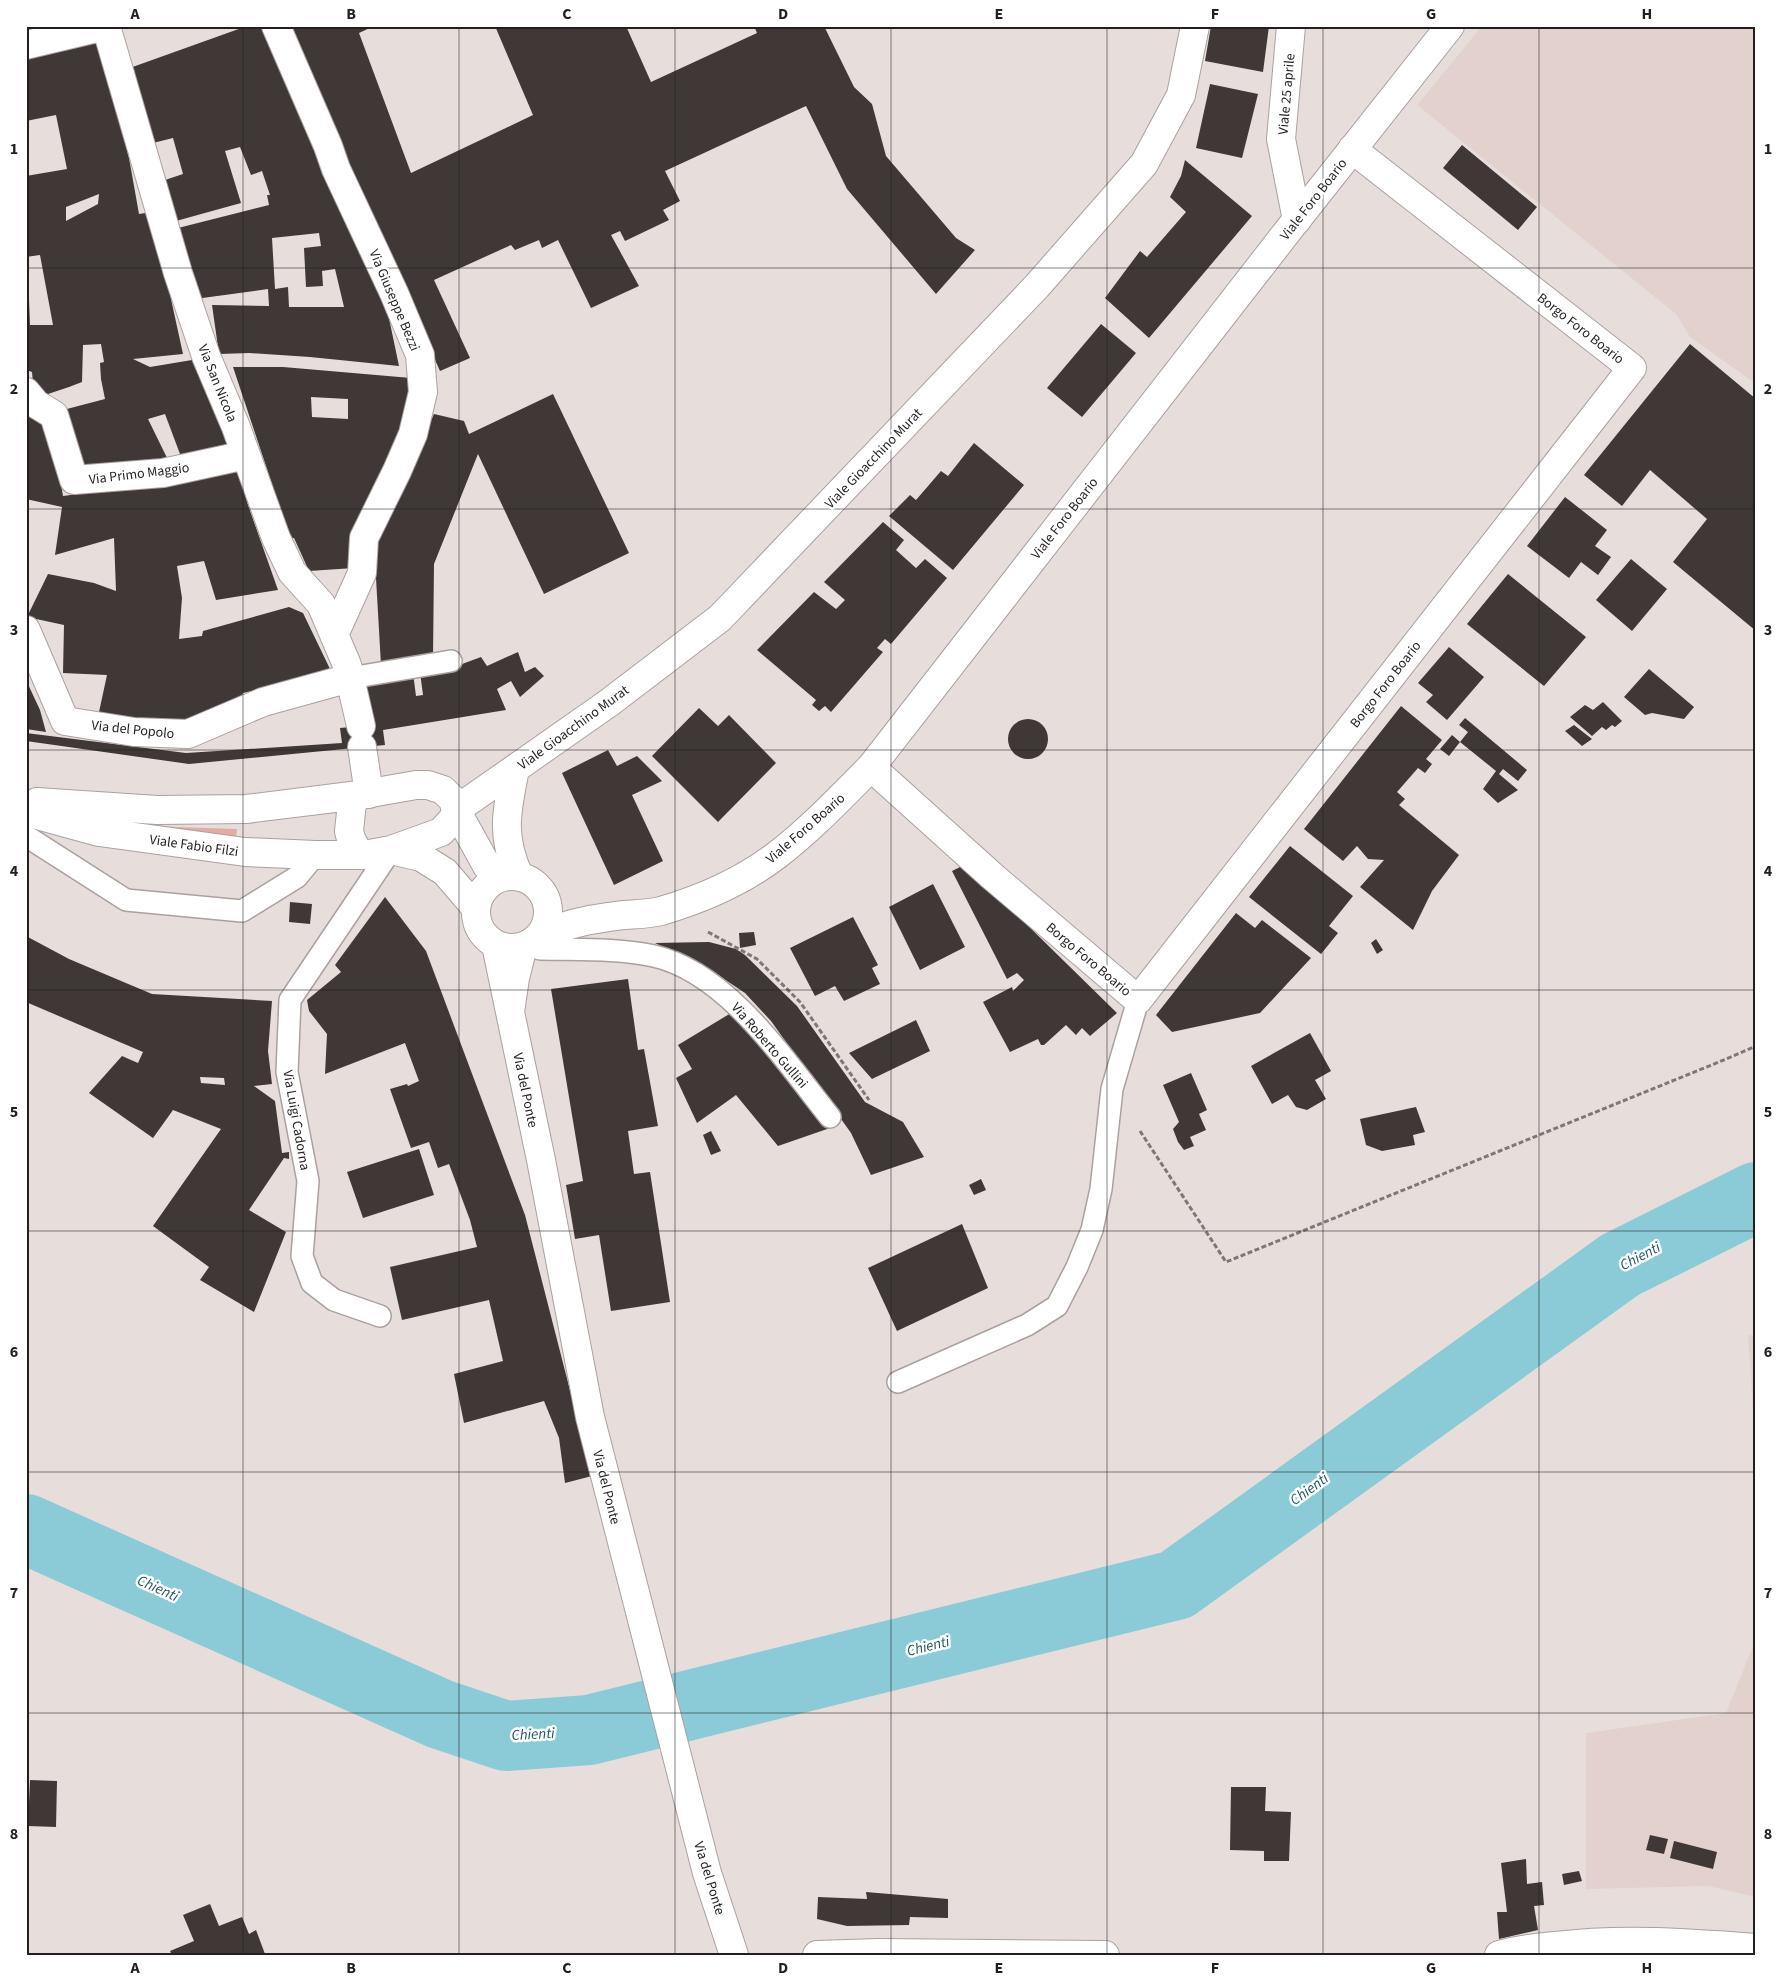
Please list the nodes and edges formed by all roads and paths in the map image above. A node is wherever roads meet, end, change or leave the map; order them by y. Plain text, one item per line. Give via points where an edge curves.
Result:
1 (106, 26) edge
2 (276, 26) edge
3 (1195, 26) edge
4 (1291, 26) edge
5 (1450, 26) edge
6 (26, 45) edge
7 (1352, 149) junction
8 (1297, 220) junction
9 (26, 392) edge
10 (246, 455) junction
11 (26, 630) edge
12 (334, 635) junction
13 (451, 661) dead end
14 (350, 678) junction
15 (871, 767) junction
16 (515, 769) junction
17 (364, 795) junction
18 (26, 801) edge
19 (456, 810) junction
20 (26, 812) edge
21 (26, 836) edge
22 (391, 850) junction
23 (315, 855) junction
24 (364, 855) junction
25 (509, 876) junction
26 (545, 896) junction
27 (475, 907) junction
28 (659, 911) junction
29 (610, 916) junction
30 (532, 941) junction
31 (496, 944) junction
32 (1138, 1000) junction
33 (510, 1012) junction
34 (1756, 1046) edge
35 (1112, 1089) junction
36 (869, 1100) dead end
37 (830, 1117) dead end
38 (380, 1316) dead end
39 (898, 1382) dead end
40 (1756, 1948) edge
41 (734, 1955) edge
42 (817, 1955) edge
43 (1105, 1955) edge
44 (1499, 1955) edge

1 - 6 street
1 - 10 street, Via San Nicola via 178,273 206,356
2 - 12 street, Via Giuseppe Bezzi via 420,355 423,392 413,434 364,538 362,573
3 - 16 street, Viale Gioacchino Murat via 1181,95 1144,164 1036,286 720,618
4 - 8 street, Viale 25 aprile via 1281,139
5 - 7 street, Viale Foro Boario
7 - 8 street, Viale Foro Boario
7 - 32 street, Borgo Foro Boario via 1632,368
8 - 15 street, Viale Foro Boario
9 - 10 street, Via Primo Maggio via 36,404 54,415 74,480 163,473
10 - 12 street, Via San Nicola via 292,572 321,604
11 - 14 street, Via del Popolo via 65,721 134,732 188,734 264,702
12 - 14 street, Via San Nicola
13 - 14 lane
14 - 17 street, Via San Nicola via 362,737
15 - 28 street, Viale Foro Boario via 777,855 720,889
15 - 32 street, Borgo Foro Boario via 992,876
16 - 19 street, Viale Gioacchino Murat
16 - 25 street via 508,804
17 - 18 street, Viale Fabio Filzi via 246,808 157,810
17 - 19 street, Viale Fabio Filzi via 416,785 435,786 450,796
17 - 24 street via 352,803 349,831 350,839
19 - 22 street, Viale Fabio Filzi via 442,832
19 - 25 street via 487,866
20 - 23 street, Viale Fabio Filzi via 99,832 245,852
21 - 23 lane via 126,900 242,911 297,878
22 - 24 street, Viale Fabio Filzi
22 - 27 street via 420,857 445,872
22 - 38 lane, Via Luigi Cadorna via 290,1000 287,1072 308,1181 302,1256 312,1283 334,1300
23 - 24 street, Viale Fabio Filzi
25 - 26 street via 534,883
25 - 27 street via 490,882
26 - 29 street, Viale Foro Boario via 573,909
26 - 30 street via 548,916 545,927
27 - 31 street via 480,930
28 - 29 street, Viale Foro Boario
28 - 36 path via 705,931 757,960 800,1002
29 - 30 street, Viale Foro Boario via 570,923
30 - 31 street via 505,948
30 - 33 street, Via del Ponte via 515,978
30 - 37 lane, Via Roberto Gullini via 540,949 626,952 655,956 687,967 738,1006
31 - 33 street, Via del Ponte
32 - 35 lane
33 - 41 street, Via del Ponte via 590,1417 707,1872
34 - 35 path via 1226,1262
35 - 39 lane via 1101,1188 1092,1230 1078,1267 1056,1306 1026,1325
40 - 44 street via 1653,1941 1581,1943 1514,1950
42 - 43 street

